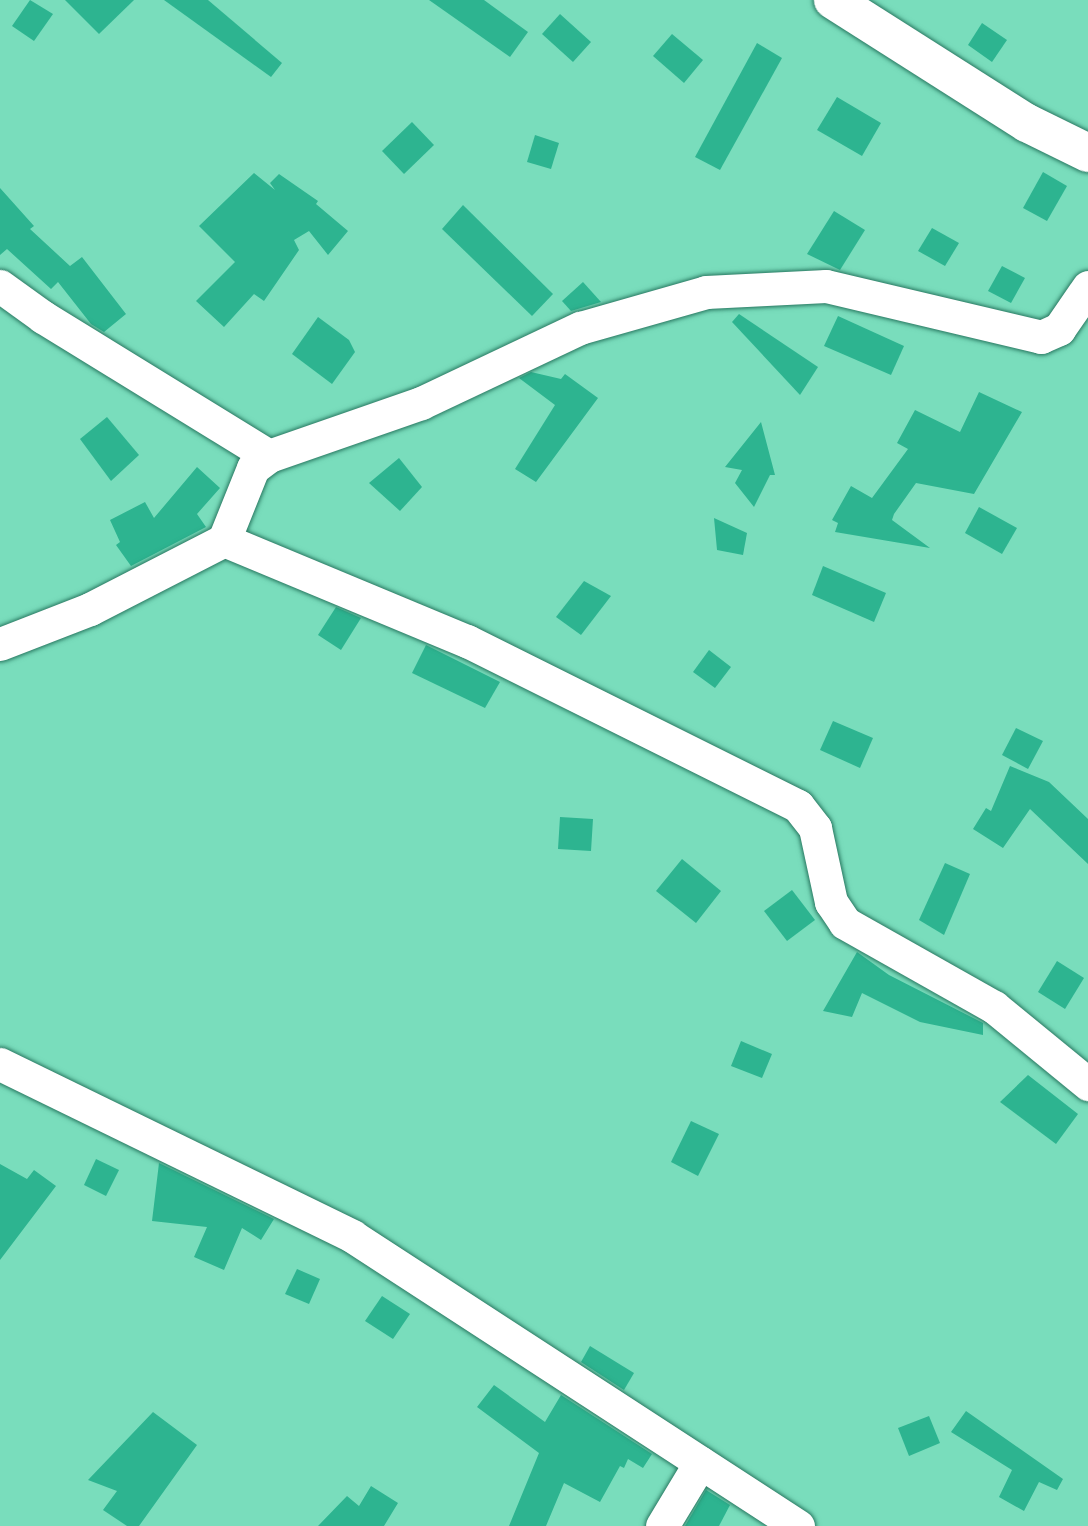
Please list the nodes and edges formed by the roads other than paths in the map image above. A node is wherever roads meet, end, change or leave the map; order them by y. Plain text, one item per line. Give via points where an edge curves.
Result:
1 (833, 0) edge
2 (1088, 153) edge
3 (0, 286) edge
4 (1088, 287) edge
5 (270, 456) junction
6 (224, 540) junction
7 (0, 644) edge
8 (0, 1064) edge
9 (1088, 1084) edge
10 (700, 1463) junction
11 (662, 1526) edge
12 (798, 1526) edge

1 - 2 street via 1027,123
3 - 5 street
4 - 5 street via 1059,329 1041,337 825,286 706,292 580,328 421,403
5 - 6 street via 253,468
6 - 7 street via 90,609
6 - 9 street via 467,641 798,806 815,828 831,902 845,923 921,970 994,1007
8 - 10 street via 352,1236
10 - 11 street
10 - 12 street

